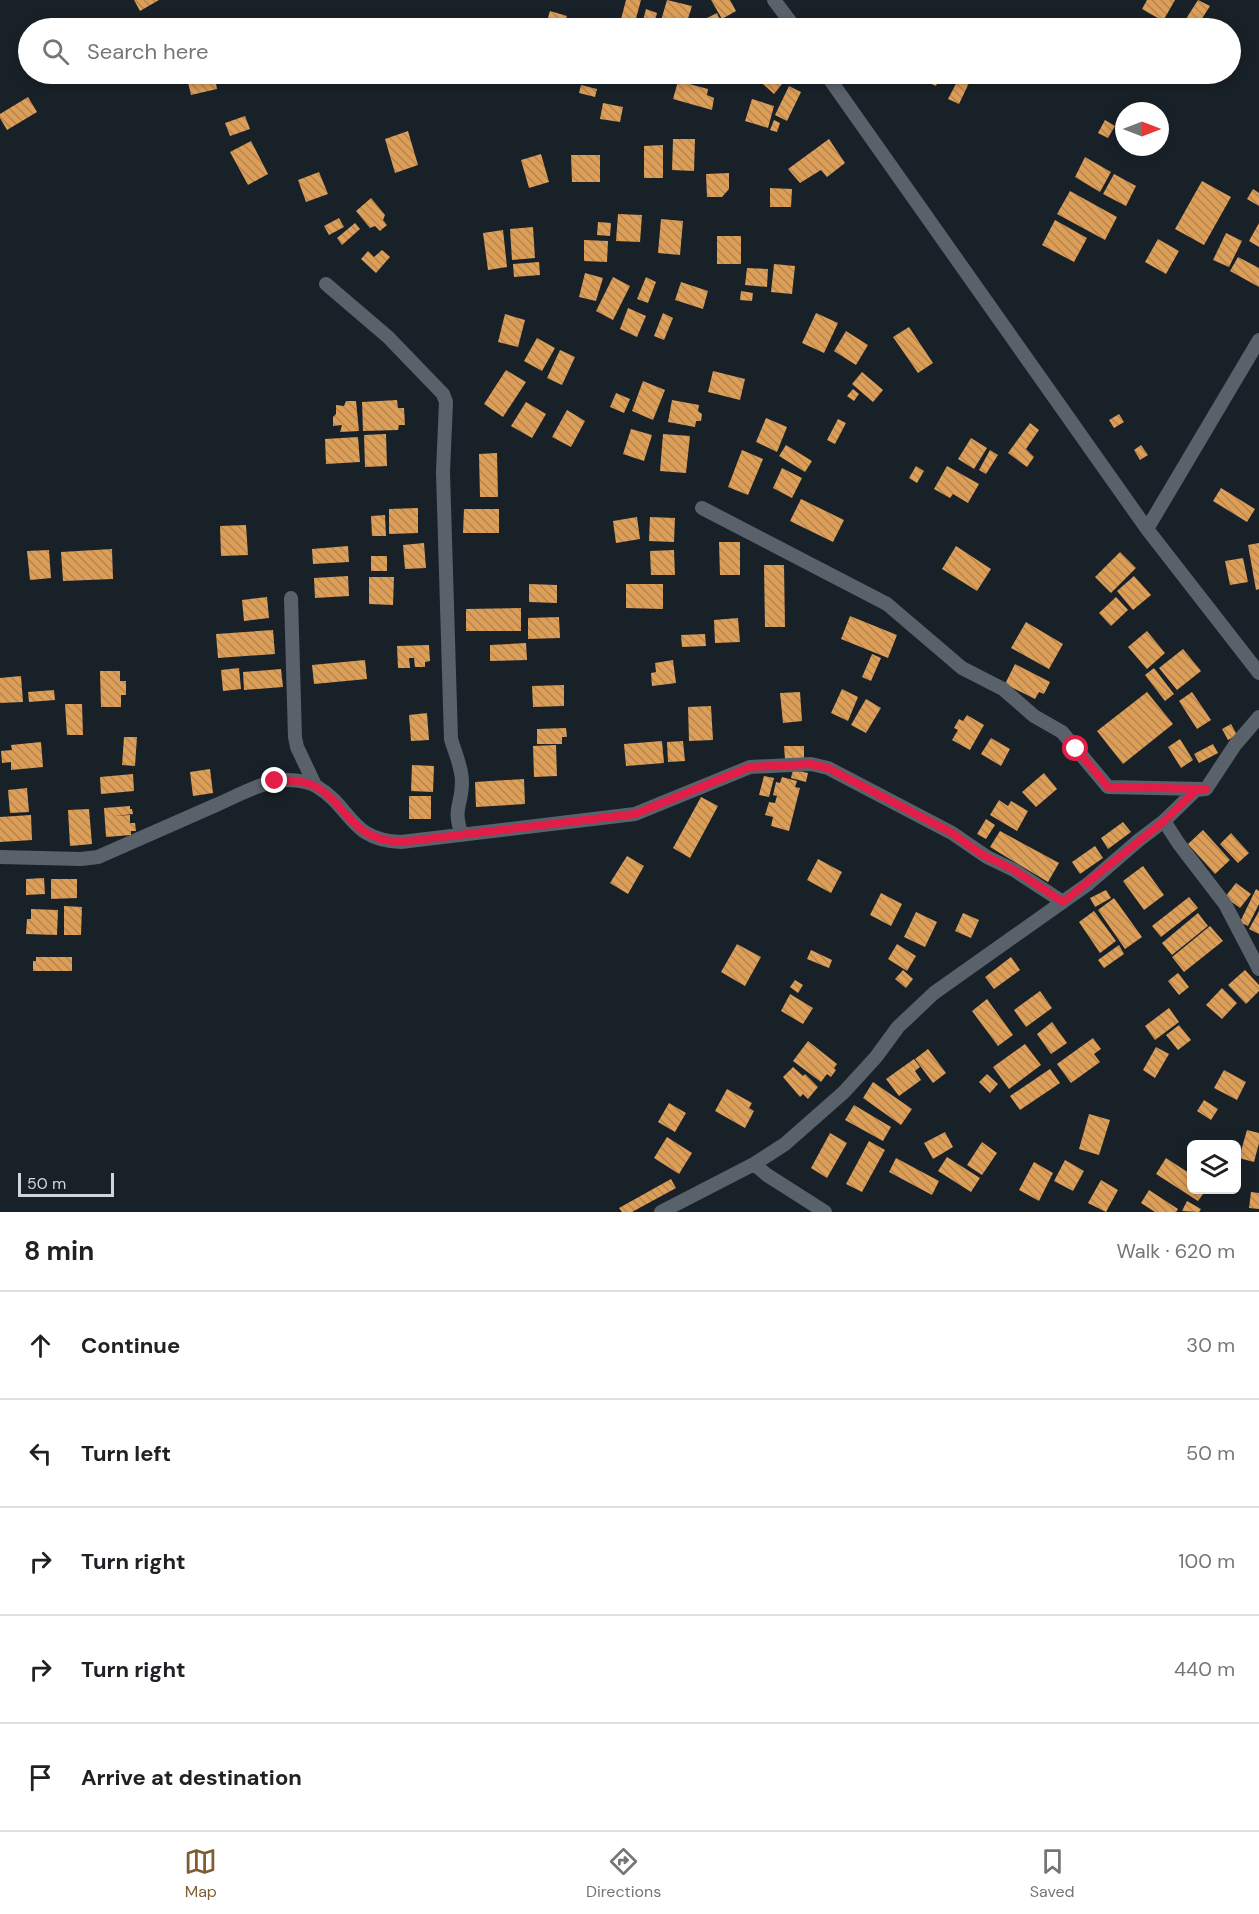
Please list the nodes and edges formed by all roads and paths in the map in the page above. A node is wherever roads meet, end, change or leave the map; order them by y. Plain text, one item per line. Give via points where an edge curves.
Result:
1 (774, 0) edge
2 (788, 18) edge
3 (833, 84) edge
4 (326, 284) dead end
5 (1259, 340) edge
6 (702, 508) dead end
7 (1147, 529) junction
8 (291, 598) dead end
9 (1259, 673) edge
10 (1259, 717) edge
11 (315, 785) junction
12 (1206, 789) junction
13 (1164, 821) junction
14 (462, 835) junction
15 (0, 857) edge
16 (1063, 902) junction
17 (1259, 969) edge
18 (754, 1164) junction
19 (661, 1212) edge
20 (825, 1212) edge

1 - 2 street
3 - 7 street
4 - 14 street via 387,336 443,394 446,402 443,472 451,728 462,779 456,814
5 - 7 street
6 - 12 street via 887,604 962,668 1003,689 1034,716 1062,732 1108,787
7 - 9 street
8 - 11 street via 295,737
10 - 12 street
11 - 14 street via 367,834 383,841
11 - 15 street via 275,781 98,857
12 - 13 street via 1196,790
13 - 16 street
13 - 17 street via 1225,904
14 - 16 street via 635,814 750,767 811,764 828,768 952,833
16 - 18 street via 934,993 898,1027 844,1092 785,1144
18 - 19 street
18 - 20 street

